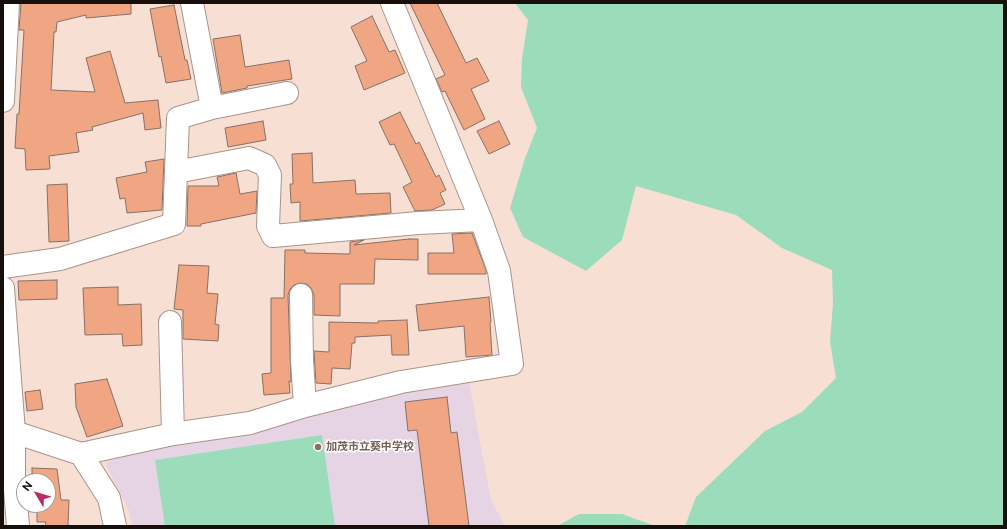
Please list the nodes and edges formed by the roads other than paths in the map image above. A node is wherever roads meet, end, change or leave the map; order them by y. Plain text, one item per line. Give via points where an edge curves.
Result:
1 (8, 3) edge
2 (192, 3) edge
3 (392, 3) edge
4 (287, 93) dead end
5 (3, 101) edge
6 (212, 108) junction
7 (176, 172) junction
8 (481, 220) junction
9 (3, 267) edge
10 (3, 288) edge
11 (301, 295) dead end
12 (170, 322) dead end
13 (304, 406) junction
14 (14, 432) junction
15 (173, 434) junction
16 (81, 454) junction
17 (8, 480) edge
18 (18, 526) edge
19 (115, 526) edge

1 - 5 street
2 - 6 street
3 - 8 street
4 - 6 street
6 - 7 street via 178,118
7 - 8 street via 249,158 265,165 270,175 268,226 273,236
7 - 9 street via 174,224 60,259
8 - 13 street via 499,271 512,364 401,382
10 - 14 street
11 - 13 street
12 - 15 street
13 - 15 street via 250,423
14 - 16 street
14 - 17 street
15 - 16 street
16 - 19 street via 109,498
17 - 18 street

